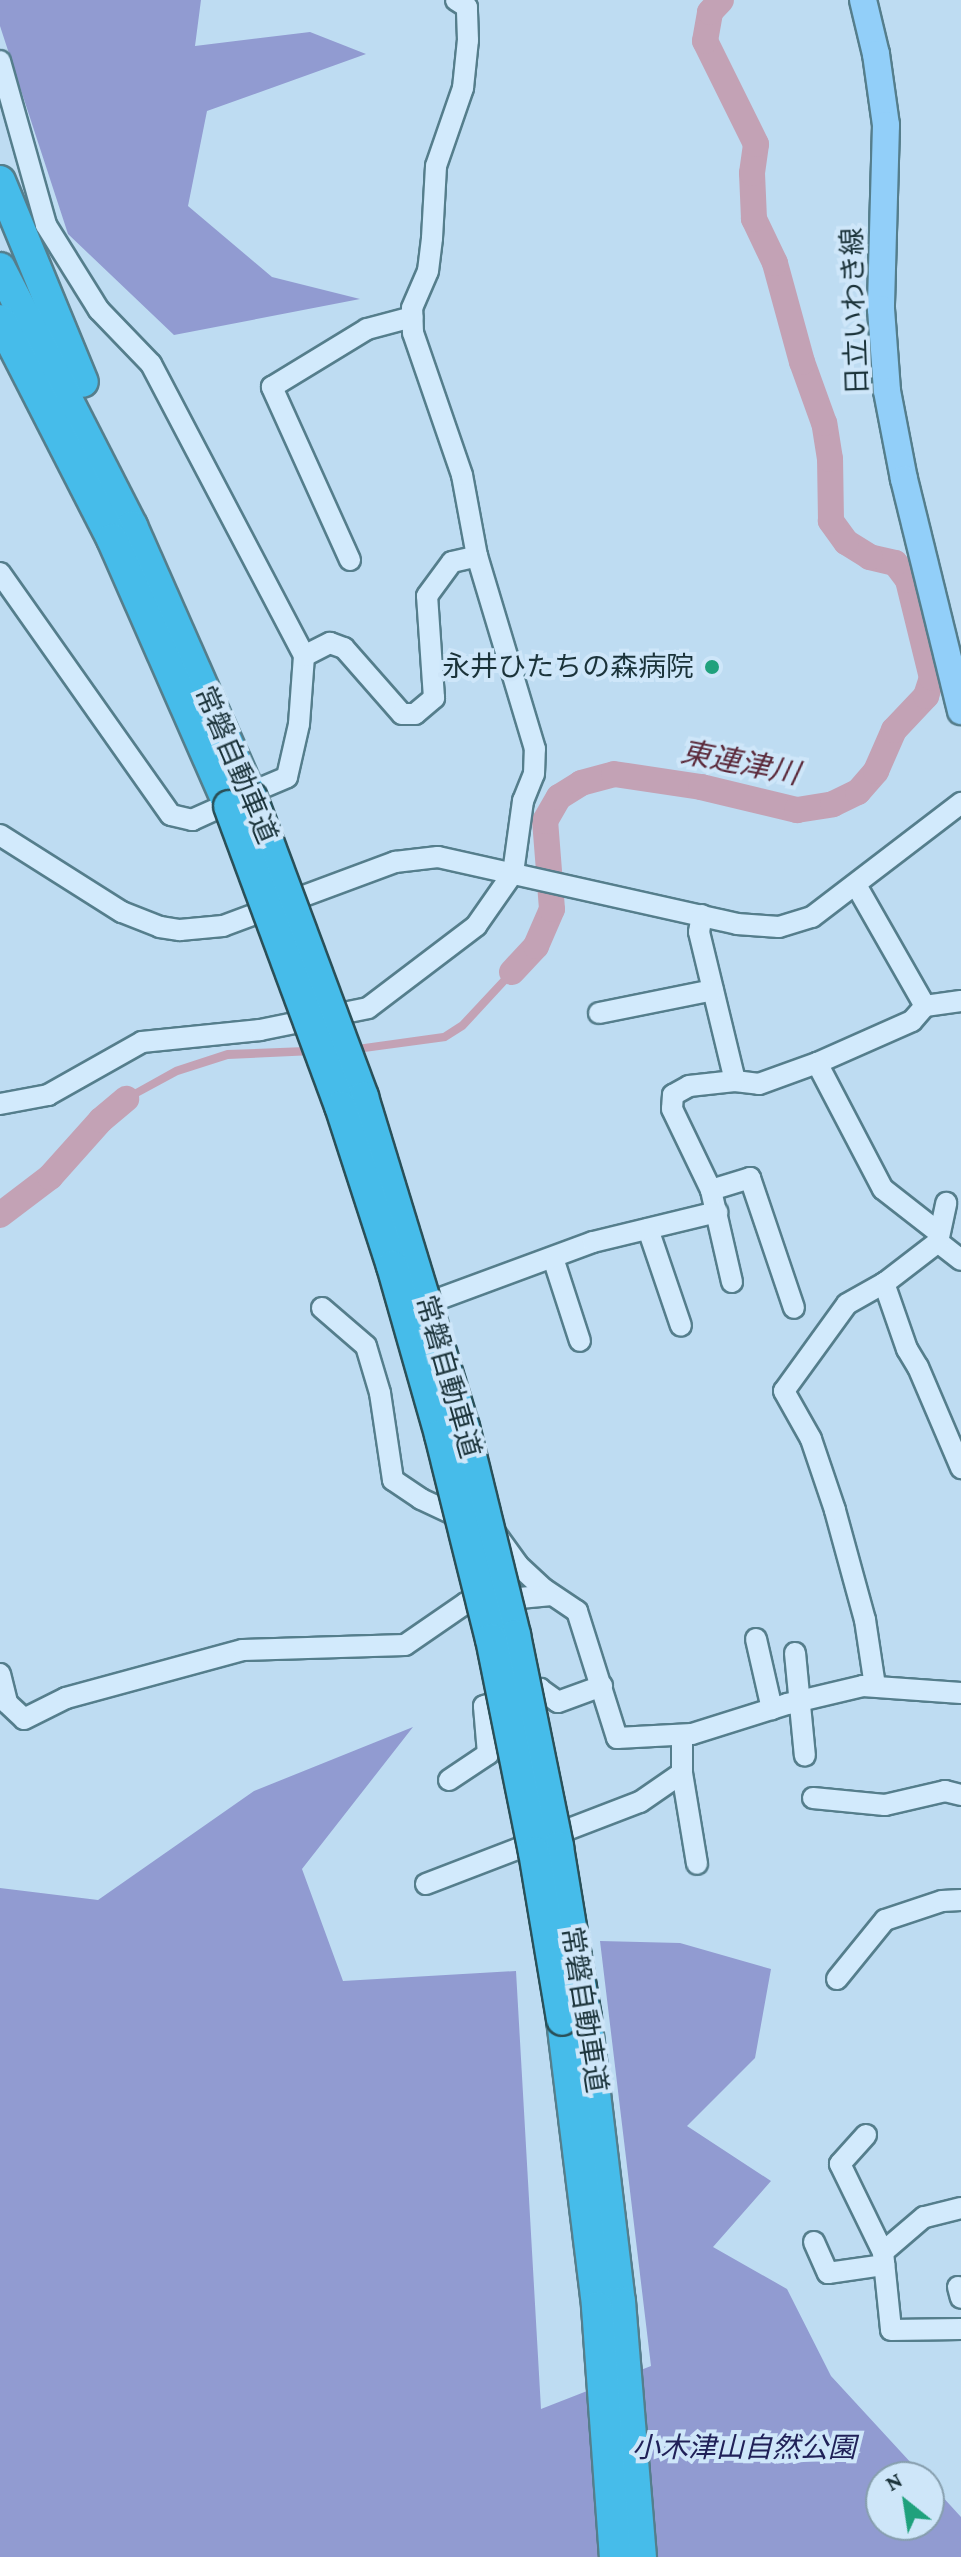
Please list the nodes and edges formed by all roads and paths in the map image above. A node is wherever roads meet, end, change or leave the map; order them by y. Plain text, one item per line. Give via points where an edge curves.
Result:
1 (456, 0) edge
2 (864, 3) edge
3 (0, 61) edge
4 (0, 181) edge
5 (0, 268) edge
6 (412, 317) junction
7 (0, 320) edge
8 (0, 361) edge
9 (477, 556) junction
10 (350, 560) dead end
11 (0, 573) edge
12 (140, 602) junction
13 (304, 656) junction
14 (199, 677) junction
15 (961, 711) edge
16 (240, 800) junction
17 (961, 803) edge
18 (0, 835) edge
19 (519, 874) junction
20 (856, 885) junction
21 (702, 915) junction
22 (713, 990) junction
23 (959, 998) edge
24 (925, 1006) junction
25 (599, 1013) dead end
26 (817, 1063) junction
27 (735, 1081) junction
28 (0, 1104) edge
29 (711, 1190) junction
30 (946, 1203) dead end
31 (717, 1212) junction
32 (648, 1229) junction
33 (938, 1237) junction
34 (553, 1258) junction
35 (961, 1260) edge
36 (732, 1282) dead end
37 (884, 1283) junction
38 (436, 1300) dead end
39 (322, 1308) dead end
40 (794, 1308) dead end
41 (681, 1326) dead end
42 (580, 1341) dead end
43 (961, 1468) edge
44 (552, 1595) junction
45 (756, 1639) dead end
46 (795, 1653) dead end
47 (0, 1674) edge
48 (602, 1686) junction
49 (875, 1686) junction
50 (961, 1693) edge
51 (799, 1701) junction
52 (772, 1709) junction
53 (682, 1735) junction
54 (805, 1756) dead end
55 (682, 1773) junction
56 (449, 1780) dead end
57 (961, 1795) edge
58 (813, 1798) dead end
59 (697, 1864) dead end
60 (426, 1884) dead end
61 (961, 1900) edge
62 (837, 1979) dead end
63 (574, 2019) junction
64 (866, 2135) dead end
65 (961, 2208) edge
66 (814, 2242) dead end
67 (883, 2258) junction
68 (961, 2329) edge
69 (615, 2557) edge
70 (641, 2557) edge

1 - 6 street via 467,7 463,88 436,166 428,271
2 - 15 main road, 日立いわき線 via 886,125 881,309 887,391
3 - 13 street via 46,225 99,310 151,364
4 - 14 highway via 68,351 175,589
5 - 14 highway, 常磐自動車道 via 73,404
6 - 9 street via 462,475
6 - 10 street via 367,329 272,387
7 - 12 highway, 常磐自動車道
8 - 12 highway
9 - 13 street via 452,562 427,596 434,698 415,714 402,714 344,648 330,643
9 - 19 street via 535,749 534,774 523,801
11 - 16 street via 171,815 192,820
12 - 16 highway, 常磐自動車道
13 - 16 street via 299,724 287,777
14 - 16 highway, 常磐自動車道
16 - 63 highway, 常磐自動車道, bridge via 363,1097 464,1427 515,1635 558,1847
17 - 20 street
18 - 19 street via 122,912 180,930 223,926 395,862 438,857
19 - 21 street
19 - 28 street via 476,926 368,1008 260,1030 142,1042 48,1095
20 - 21 street via 812,917 779,927
20 - 24 street
21 - 22 street via 699,932
22 - 25 street
22 - 27 street
23 - 24 street
24 - 26 street via 912,1021
26 - 27 street via 759,1084
26 - 33 street via 883,1189
27 - 29 street via 689,1086 673,1095 672,1109
29 - 31 street
29 - 40 street via 750,1178
30 - 33 street
31 - 32 street
31 - 36 street
32 - 34 street
32 - 41 street
33 - 35 street
33 - 37 street
34 - 38 street
34 - 42 street
37 - 43 street via 907,1349
37 - 49 street via 847,1304 784,1391 811,1439 835,1510 865,1620
39 - 44 street via 366,1346 380,1393 393,1480 421,1499 498,1534 518,1565
44 - 47 street via 466,1603 405,1645 243,1650 66,1698 24,1719 7,1703
44 - 48 street via 577,1611
45 - 52 street
46 - 51 street
48 - 53 street via 617,1738
48 - 56 street via 558,1702 540,1689 484,1706 488,1754
49 - 50 street
49 - 51 street
51 - 52 street
51 - 54 street
52 - 53 street
53 - 55 street
55 - 59 street
55 - 60 street via 640,1802
57 - 58 street via 945,1791 885,1805
61 - 62 street via 885,1920
63 - 69 highway, 常磐自動車道
63 - 70 highway, 常磐自動車道 via 619,2288
64 - 67 street via 840,2164
65 - 67 street via 924,2217
66 - 67 street via 828,2273
67 - 68 street via 891,2330

